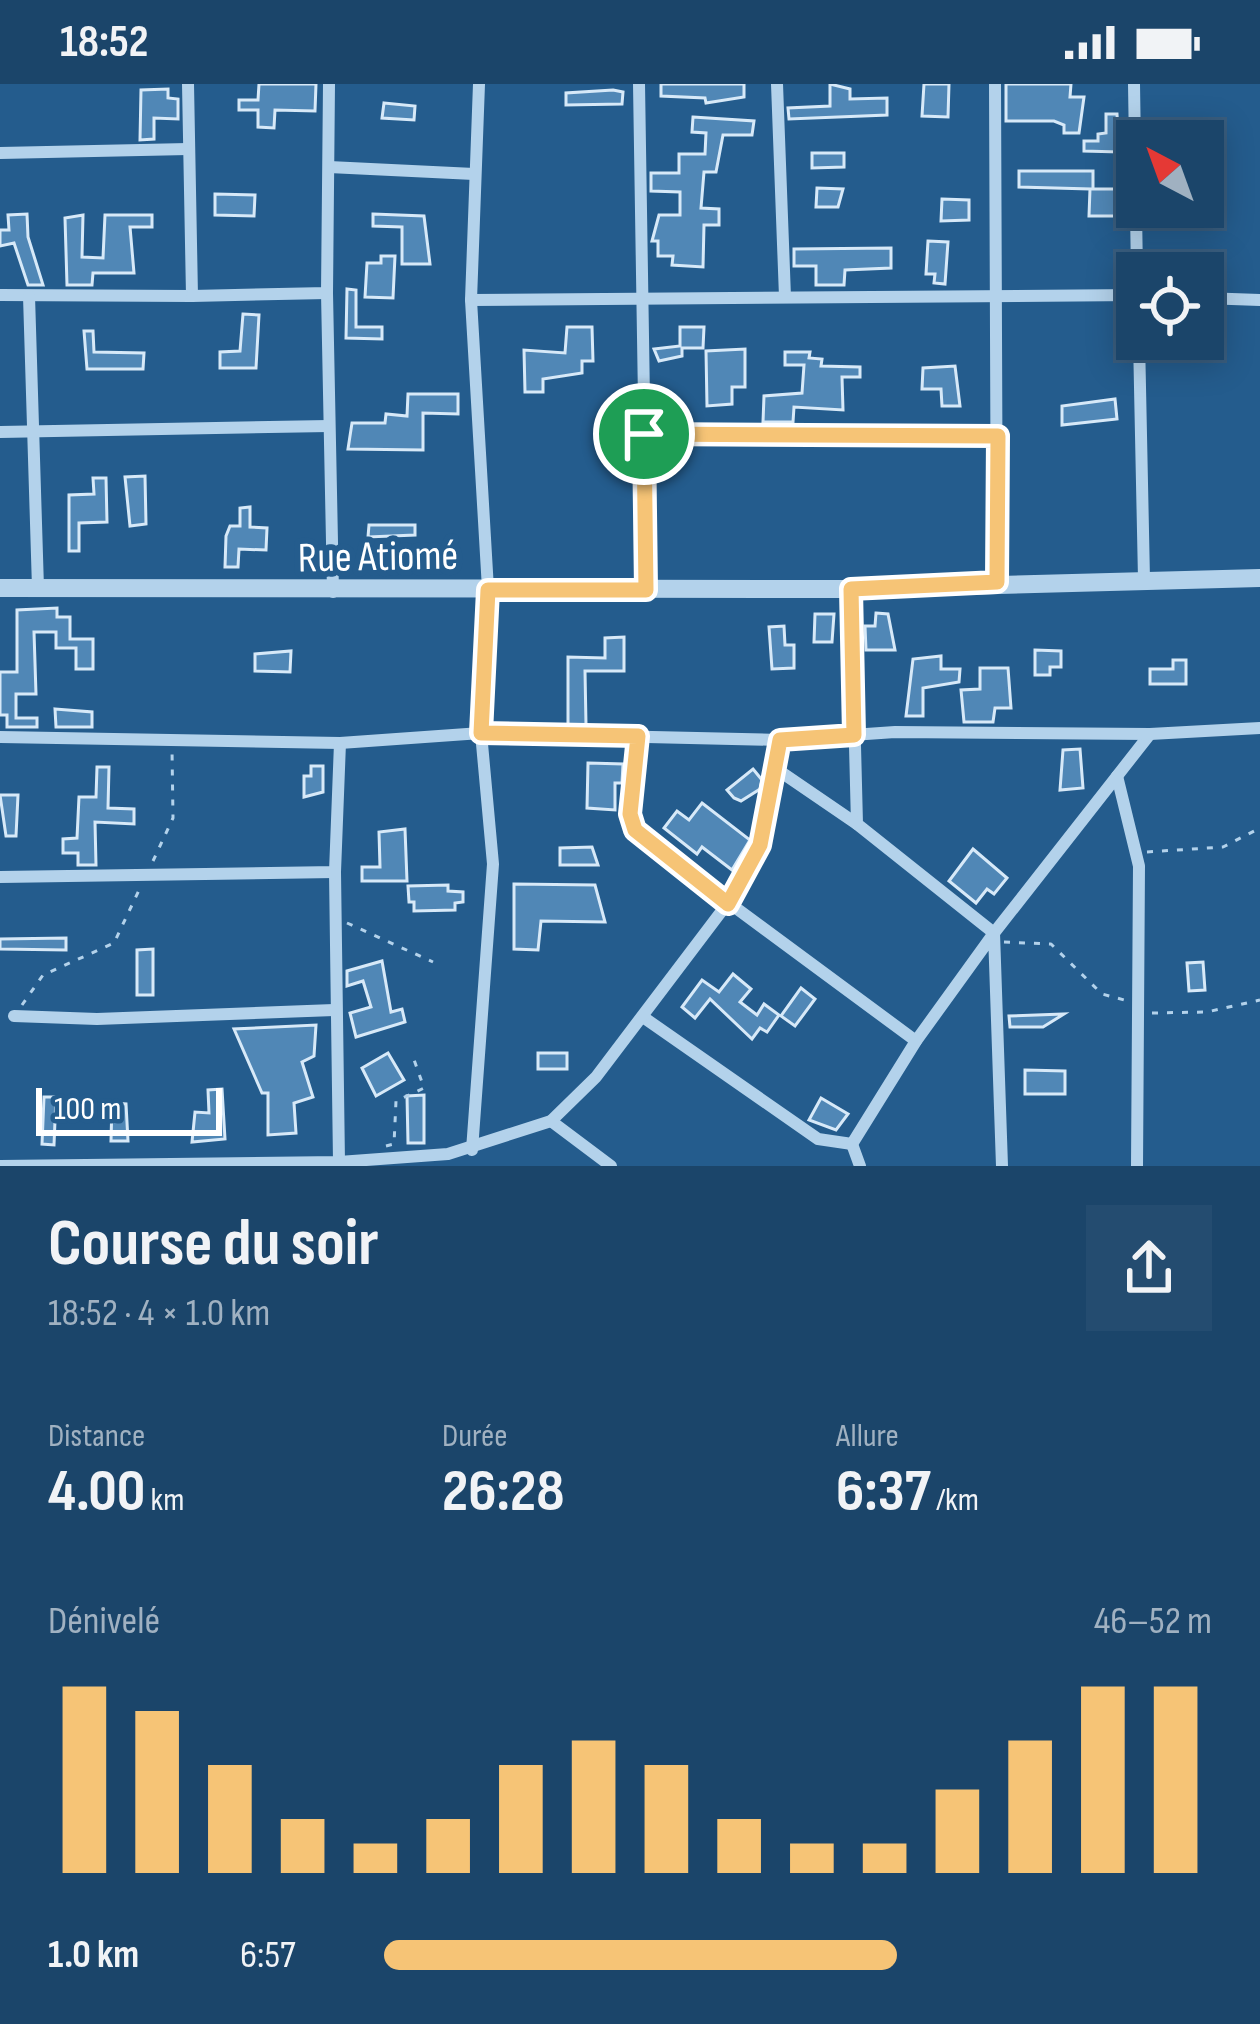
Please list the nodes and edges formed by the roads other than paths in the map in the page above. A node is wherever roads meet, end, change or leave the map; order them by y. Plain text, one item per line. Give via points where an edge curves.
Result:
1 (188, 84) edge
2 (328, 84) edge
3 (479, 84) edge
4 (639, 84) edge
5 (777, 84) edge
6 (995, 84) edge
7 (1134, 84) edge
8 (188, 149) junction
9 (0, 153) edge
10 (329, 167) junction
11 (474, 174) junction
12 (1137, 252) edge
13 (327, 293) junction
14 (0, 295) edge
15 (1116, 295) edge
16 (29, 296) junction
17 (192, 296) junction
18 (785, 297) junction
19 (999, 298) junction
20 (1224, 299) edge
21 (471, 300) junction
22 (1260, 300) edge
23 (639, 302) junction
24 (1139, 360) edge
25 (329, 426) junction
26 (0, 432) edge
27 (34, 432) junction
28 (644, 434) junction
29 (998, 436) junction
30 (1260, 578) edge
31 (1144, 579) junction
32 (997, 582) junction
33 (0, 588) edge
34 (38, 588) junction
35 (851, 589) junction
36 (488, 590) junction
37 (646, 590) junction
38 (333, 592) junction
39 (1260, 728) edge
40 (481, 733) junction
41 (1150, 734) junction
42 (854, 735) junction
43 (638, 736) junction
44 (0, 737) edge
45 (780, 740) junction
46 (340, 743) junction
47 (778, 770) junction
48 (1117, 776) junction
49 (857, 824) junction
50 (334, 872) junction
51 (0, 878) edge
52 (728, 904) junction
53 (994, 933) junction
54 (334, 1010) junction
55 (14, 1016) road end
56 (644, 1017) junction
57 (916, 1041) junction
58 (550, 1121) junction
59 (852, 1144) junction
60 (472, 1150) junction
61 (387, 1161) edge
62 (339, 1162) junction
63 (289, 1164) edge
64 (136, 1165) edge
65 (200, 1165) edge
66 (0, 1166) edge
67 (611, 1166) edge
68 (860, 1166) edge
69 (1002, 1166) edge
70 (1137, 1166) edge

1 - 8 street
2 - 10 street
3 - 11 street
4 - 23 street
5 - 18 street
6 - 19 street
7 - 12 street
8 - 9 street
8 - 17 street
10 - 11 street
10 - 13 street
11 - 21 street
13 - 17 street
13 - 25 street
14 - 16 street
15 - 19 street
16 - 17 street
16 - 27 street
18 - 19 street
18 - 23 street
19 - 29 street
20 - 22 street
21 - 23 street
21 - 36 street
23 - 28 street
24 - 31 street
25 - 27 street
25 - 38 street
26 - 27 street
27 - 34 street
28 - 29 street
28 - 37 street
29 - 32 street
30 - 31 street, Rue Atiomé
31 - 32 street, Rue Atiomé
32 - 35 street, Rue Atiomé
33 - 34 street, Rue Atiomé
34 - 38 street, Rue Atiomé
35 - 37 street, Rue Atiomé
35 - 42 street
36 - 37 street, Rue Atiomé
36 - 38 street, Rue Atiomé
36 - 40 street
39 - 41 street
40 - 43 street
40 - 46 street
40 - 60 street via 492,915
41 - 42 street
41 - 48 street
42 - 45 street
42 - 49 street
43 - 45 street
43 - 52 street via 635,830
44 - 46 street
45 - 47 street
46 - 50 street
47 - 49 street
47 - 52 street via 760,845
48 - 53 street
48 - 70 street via 1138,852
49 - 53 street
50 - 51 street
50 - 54 street
52 - 56 street
52 - 57 street
53 - 57 street
53 - 69 street
54 - 55 street
54 - 62 street
56 - 58 street
56 - 59 street via 818,1139
57 - 59 street
58 - 60 street
58 - 67 street
59 - 68 street
60 - 61 street
61 - 62 street
62 - 63 street
63 - 65 street
64 - 65 street
64 - 66 street

